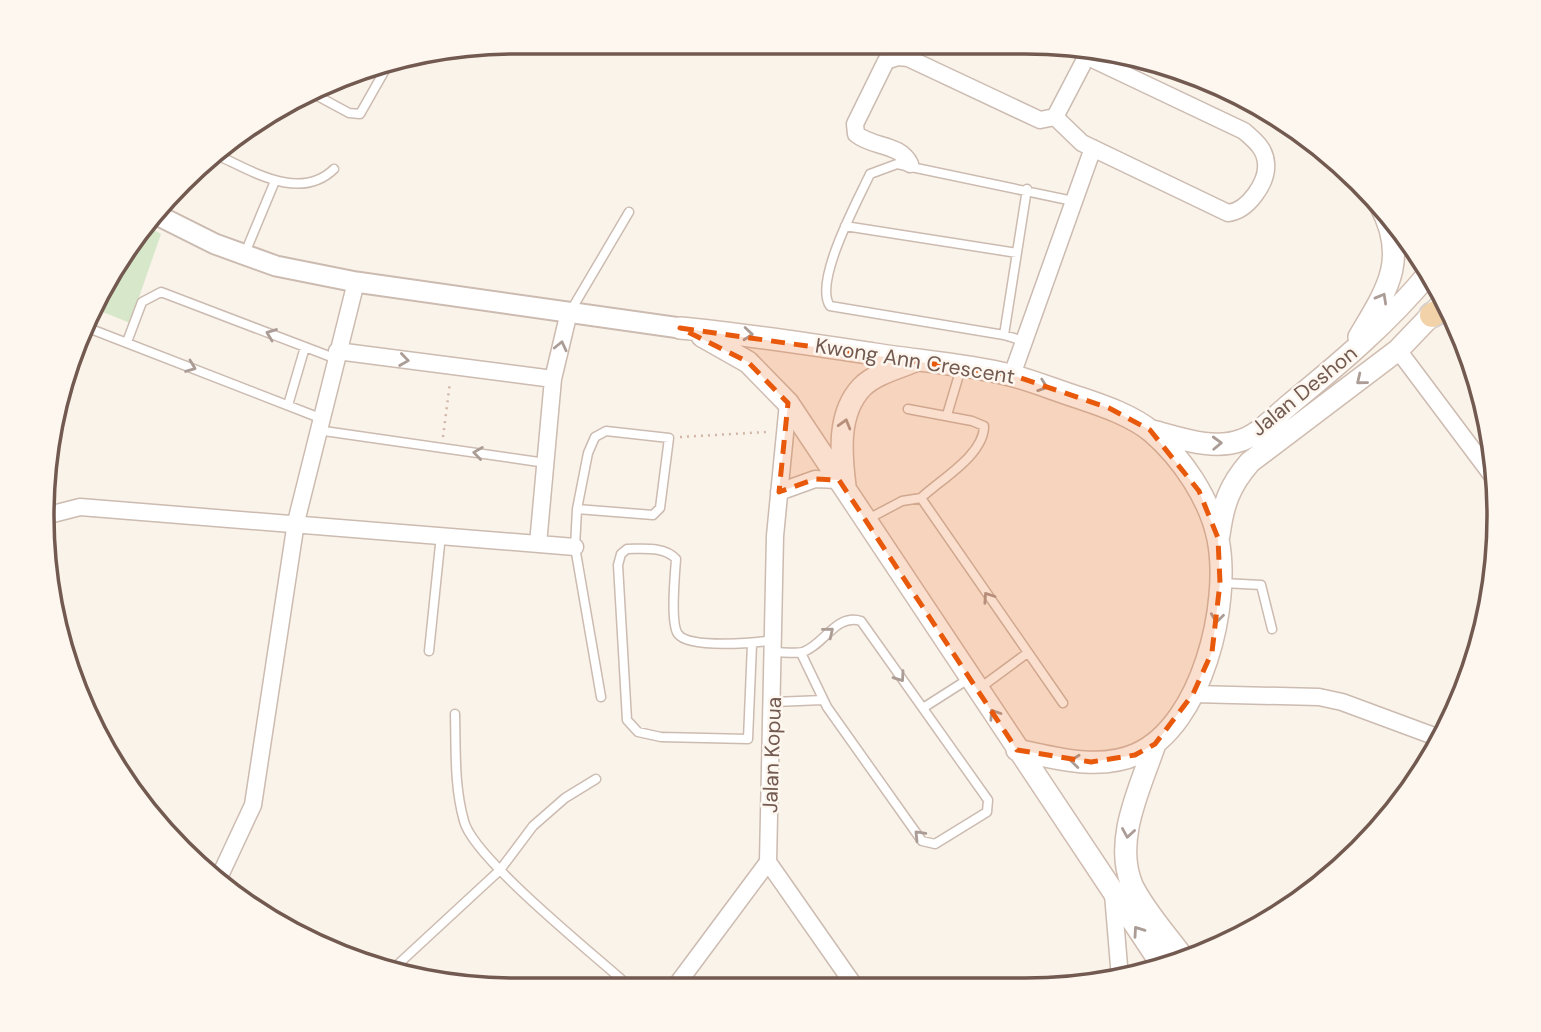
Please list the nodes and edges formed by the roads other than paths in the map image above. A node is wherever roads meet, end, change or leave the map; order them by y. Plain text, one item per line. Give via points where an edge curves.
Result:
1 (1086, 58) edge
2 (1108, 62) edge
3 (382, 75) edge
4 (321, 98) edge
5 (1055, 117) junction
6 (1093, 148) junction
7 (225, 158) edge
8 (910, 164) junction
9 (334, 169) dead end
10 (275, 181) junction
11 (1027, 189) junction
12 (1073, 201) junction
13 (629, 212) dead end
14 (164, 218) edge
15 (845, 226) junction
16 (1391, 235) edge
17 (1017, 253) junction
18 (243, 255) junction
19 (1422, 281) edge
20 (356, 282) junction
21 (1438, 310) edge
22 (569, 312) junction
23 (680, 328) junction
24 (93, 330) edge
25 (1004, 335) junction
26 (1024, 341) junction
27 (127, 342) junction
28 (305, 347) junction
29 (1398, 350) junction
30 (335, 354) junction
31 (1348, 357) junction
32 (919, 359) junction
33 (961, 365) junction
34 (1012, 375) junction
35 (554, 379) junction
36 (788, 403) junction
37 (288, 405) junction
38 (908, 409) dead end
39 (947, 415) junction
40 (319, 424) junction
41 (1150, 430) junction
42 (546, 463) junction
43 (1484, 464) edge
44 (842, 486) junction
45 (779, 492) junction
46 (921, 498) junction
47 (577, 509) junction
48 (54, 514) edge
49 (865, 520) junction
50 (296, 522) junction
51 (441, 535) junction
52 (1218, 538) junction
53 (538, 544) junction
54 (575, 547) junction
55 (1220, 583) junction
56 (1272, 629) dead end
57 (752, 644) junction
58 (774, 646) junction
59 (429, 651) dead end
60 (801, 653) junction
61 (1026, 654) junction
62 (974, 684) junction
63 (1193, 694) junction
64 (601, 696) dead end
65 (823, 700) junction
66 (774, 702) junction
67 (1063, 703) dead end
68 (923, 708) junction
69 (455, 714) dead end
70 (1431, 735) edge
71 (1156, 744) junction
72 (1017, 750) junction
73 (596, 779) dead end
74 (768, 862) junction
75 (500, 870) junction
76 (222, 871) edge
77 (1113, 894) junction
78 (1179, 951) edge
79 (1157, 958) edge
80 (400, 963) edge
81 (1119, 968) edge
82 (620, 978) edge
83 (683, 978) edge
84 (849, 978) edge

1 - 5 street
2 - 6 street via 1244,131 1260,145 1265,171 1250,202 1238,212 1228,213
3 - 4 lane via 360,114
5 - 6 street
5 - 8 street via 1040,120 898,57 886,61 855,124 856,134 868,144 897,149
6 - 12 street
7 - 10 lane
8 - 11 lane
8 - 15 lane via 870,174
9 - 10 lane via 307,183
10 - 18 lane
11 - 12 lane
11 - 17 lane
12 - 26 street
13 - 22 lane
14 - 18 street
15 - 17 lane
15 - 25 lane via 836,244 825,295 830,306
31 -> 16 main road via 1387,289 1394,268
17 - 25 lane
18 - 20 street
19 - 31 main road, Jalan Deshon
20 - 22 street
20 - 30 street
21 - 29 main road, Jalan Deshon
22 - 23 street
35 -> 22 street
23 -> 32 main road, Kwong Ann Crescent
23 - 36 main road via 715,341 748,362
24 - 27 lane
25 - 26 lane
26 - 34 street
28 -> 27 lane via 161,292 142,302
27 -> 37 lane
28 - 30 lane
28 - 37 lane
29 - 43 street
29 -> 52 main road, Jalan Deshon via 1250,462 1224,500
30 -> 35 street
30 - 40 street
41 -> 31 main road, Jalan Deshon via 1198,443 1242,440
32 - 33 main road, Kwong Ann Crescent
44 -> 32 main road via 844,425 861,388
33 - 34 main road, Kwong Ann Crescent
33 - 39 lane
34 -> 41 main road, Kwong Ann Crescent via 1109,408
35 - 42 street
36 - 44 main road
36 - 45 street, Jalan Kopua
37 - 40 lane
38 - 39 lane
39 - 46 lane via 981,423 984,436 977,448
42 -> 40 lane
40 - 50 street
41 - 52 main road, Kwong Ann Crescent via 1186,470
42 - 53 street
44 - 45 street via 815,479
44 - 49 main road
45 - 58 street, Jalan Kopua
46 - 49 lane via 902,501
61 -> 46 lane
47 - 47 lane via 653,515 660,508 669,438 606,431 595,437
47 - 54 lane
48 - 50 street via 80,507
49 - 62 main road
50 - 51 street
50 - 76 street via 253,805
51 - 53 street
51 - 59 lane
52 - 55 main road, Kwong Ann Crescent
53 - 54 street
54 - 64 lane
55 - 56 lane via 1261,585
55 -> 63 main road, Kwong Ann Crescent via 1212,652
57 - 57 lane via 748,739 661,737 633,728 627,720 621,554 627,549 655,549 676,559 674,621 676,633 683,639
57 - 58 lane
58 - 60 lane
58 - 66 street, Jalan Kopua
60 - 65 lane
60 -> 68 lane via 841,623 860,621
61 - 62 lane
61 - 67 lane
62 - 68 lane
72 -> 62 main road
63 - 70 street via 1319,697
63 - 71 main road, Kwong Ann Crescent
65 - 66 lane
68 -> 65 lane via 988,800 987,812 935,844 916,834
66 - 74 street, Jalan Kopua
69 - 75 lane via 464,824
71 -> 72 main road via 1135,755 1091,762
71 -> 78 main road via 1129,823 1126,857 1132,885
72 - 77 main road
73 - 75 lane via 533,826
74 - 83 street
74 - 84 street
75 - 80 lane
75 - 82 lane
79 -> 77 main road
77 - 81 street

